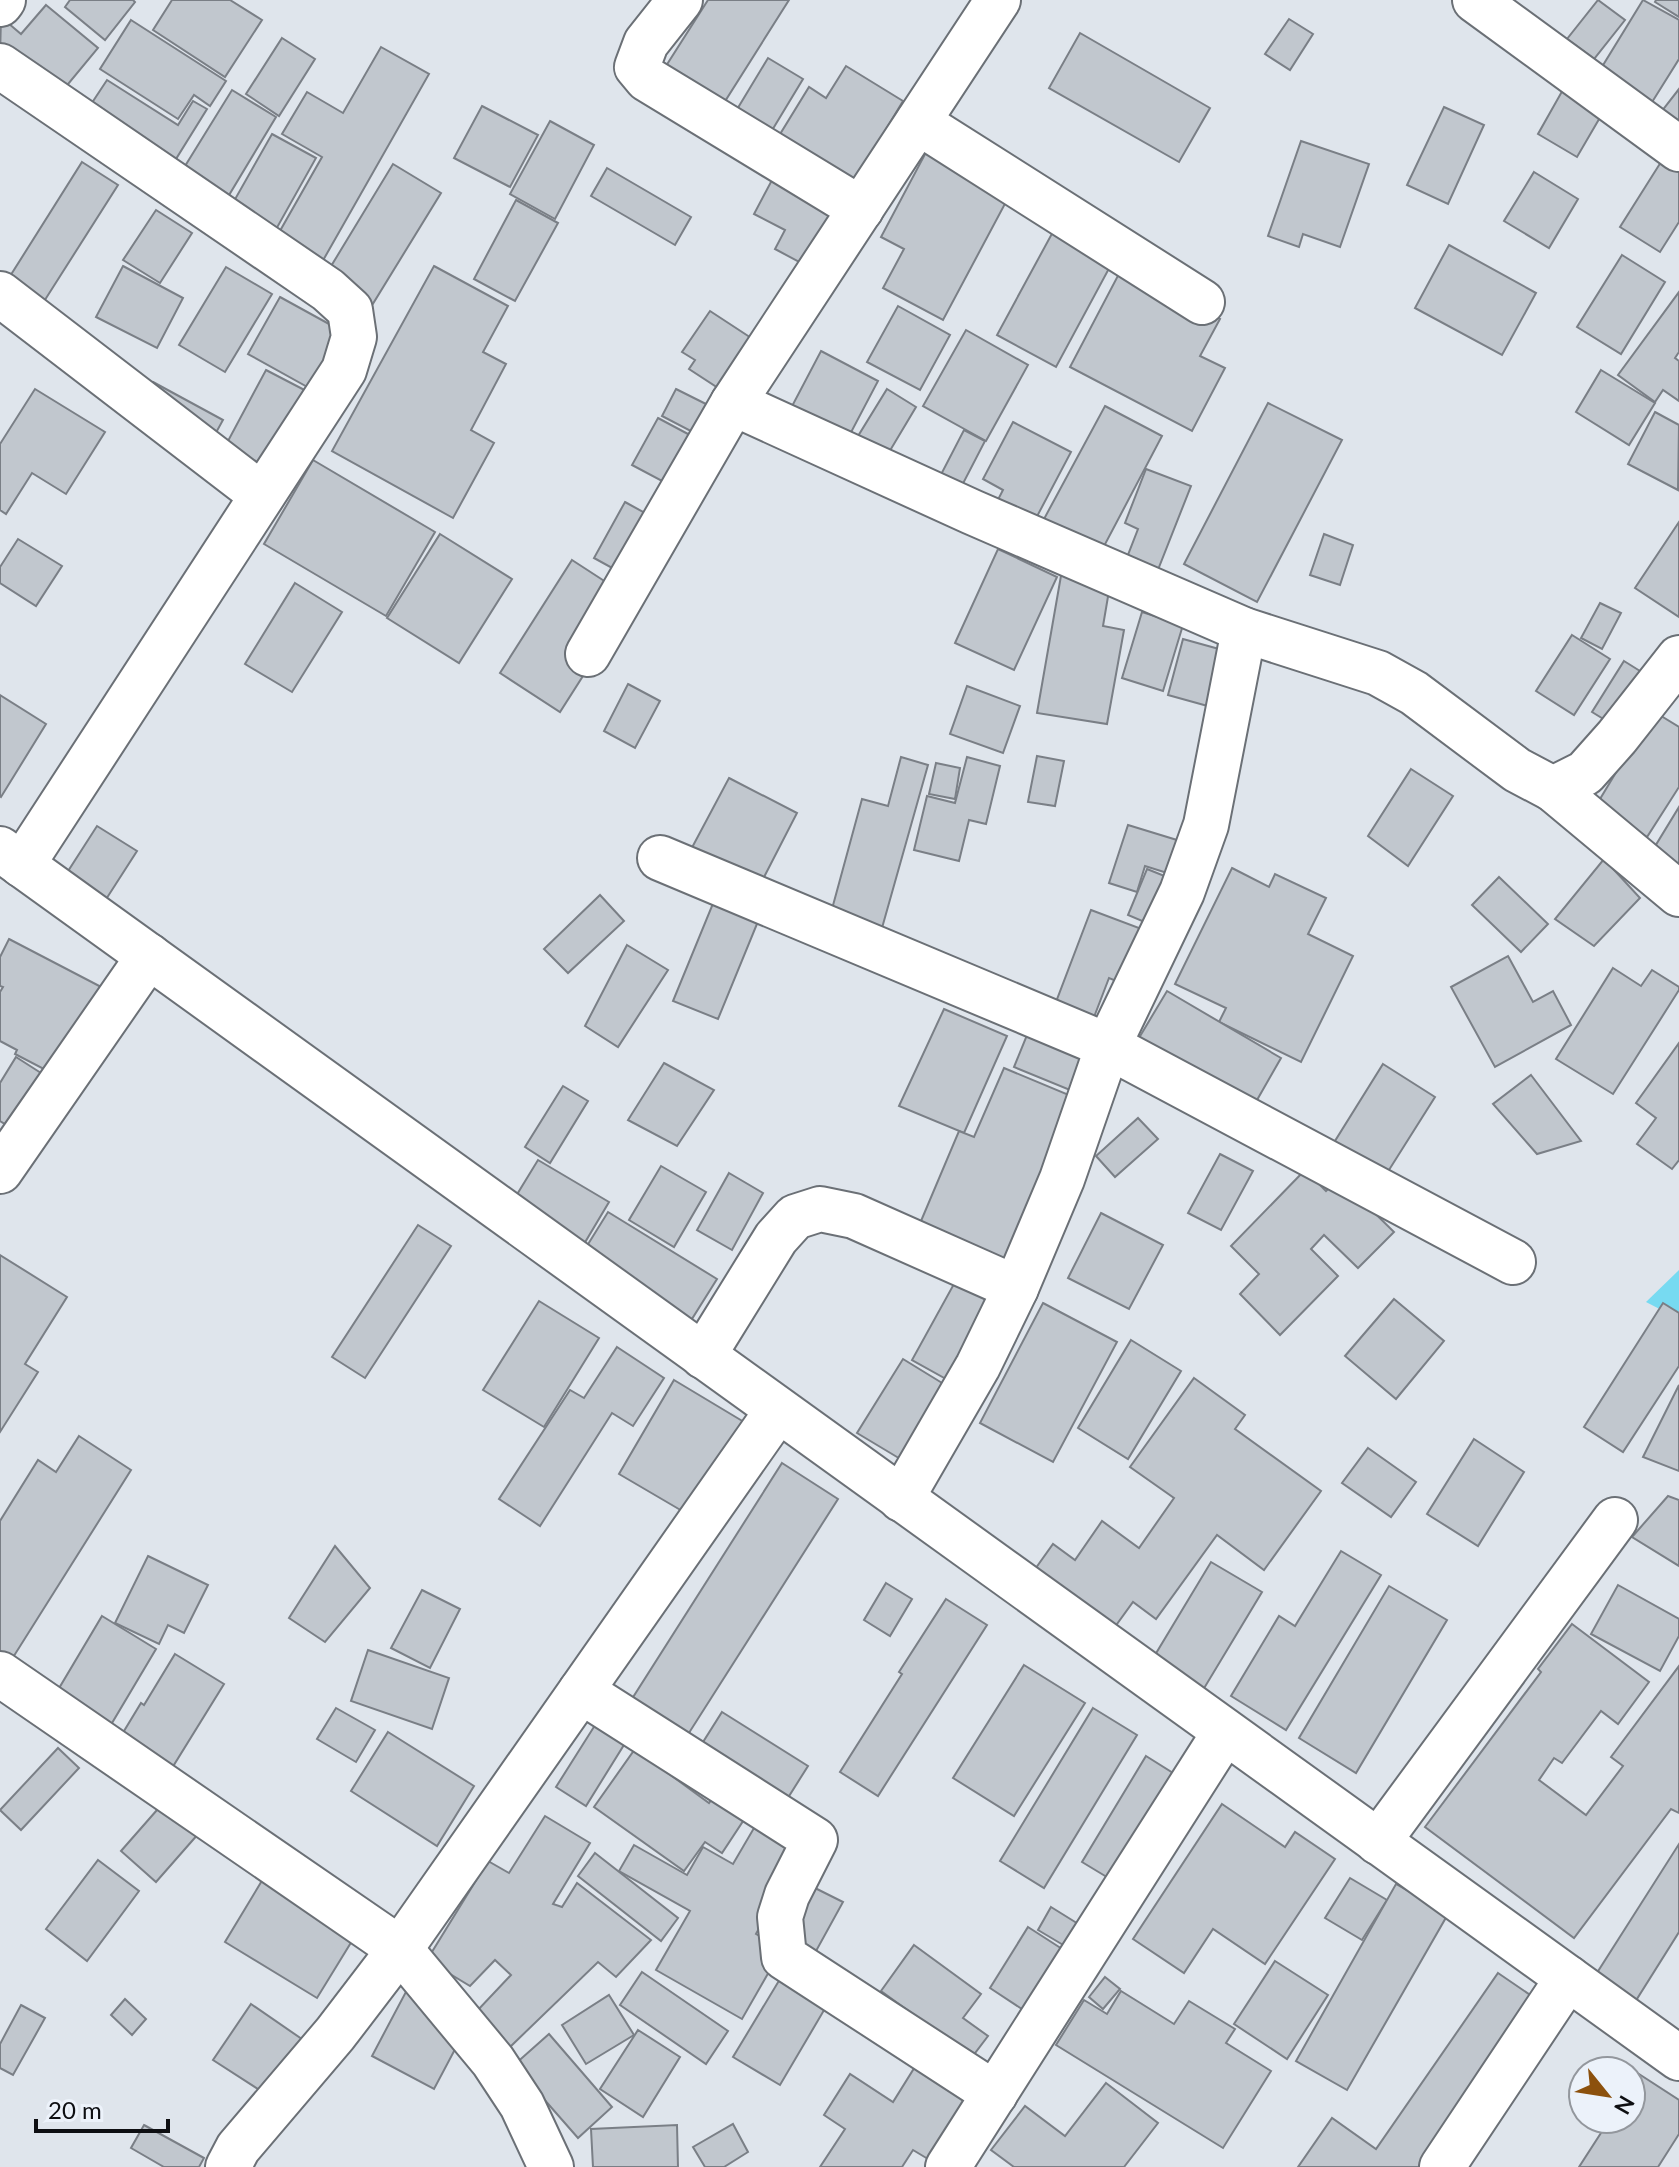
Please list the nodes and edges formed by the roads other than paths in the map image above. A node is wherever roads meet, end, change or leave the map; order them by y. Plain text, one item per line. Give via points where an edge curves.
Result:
1 (680, 0) edge
2 (998, 0) edge
3 (1475, 0) edge
4 (0, 66) edge
5 (918, 122) junction
6 (1679, 149) edge
7 (861, 209) junction
8 (0, 294) edge
9 (1202, 302) dead end
10 (733, 403) junction
11 (262, 495) junction
12 (1244, 630) junction
13 (588, 654) dead end
14 (1679, 658) edge
15 (1553, 789) junction
16 (11, 857) edge
17 (660, 858) dead end
18 (1679, 894) edge
19 (149, 956) junction
20 (1108, 1046) junction
21 (0, 1171) edge
22 (1513, 1262) dead end
23 (1016, 1288) junction
24 (703, 1356) junction
25 (778, 1410) junction
26 (901, 1499) junction
27 (1615, 1520) dead end
28 (0, 1674) edge
29 (581, 1691) junction
30 (1225, 1732) junction
31 (1378, 1842) junction
32 (400, 1949) junction
33 (1568, 1978) junction
34 (1679, 2058) edge
35 (995, 2094) junction
36 (228, 2167) edge
37 (551, 2167) edge
38 (948, 2167) edge
39 (1442, 2167) edge

1 - 7 street via 646,43 637,67 647,79
2 - 5 street
3 - 6 street
4 - 11 street via 350,310 354,337 344,370
5 - 7 street
5 - 9 street
7 - 10 street
8 - 11 street
10 - 12 street
10 - 13 street
11 - 16 street
12 - 15 street via 1378,673 1414,693 1517,770
12 - 20 street via 1206,825 1182,892
14 - 15 street via 1585,773
15 - 18 street
16 - 19 street
17 - 20 street
19 - 21 street
19 - 24 street
20 - 22 street
20 - 23 street via 1062,1179
23 - 24 street via 854,1216 820,1209 795,1217 776,1238
23 - 26 street
24 - 25 street
25 - 26 street
25 - 29 street
26 - 30 street
27 - 31 street
28 - 32 street
29 - 32 street
29 - 35 street via 815,1840 780,1917 784,1957
30 - 31 street
30 - 35 street
31 - 33 street
32 - 36 street
32 - 37 street via 493,2061 522,2105
33 - 34 street
33 - 39 street
35 - 38 street

